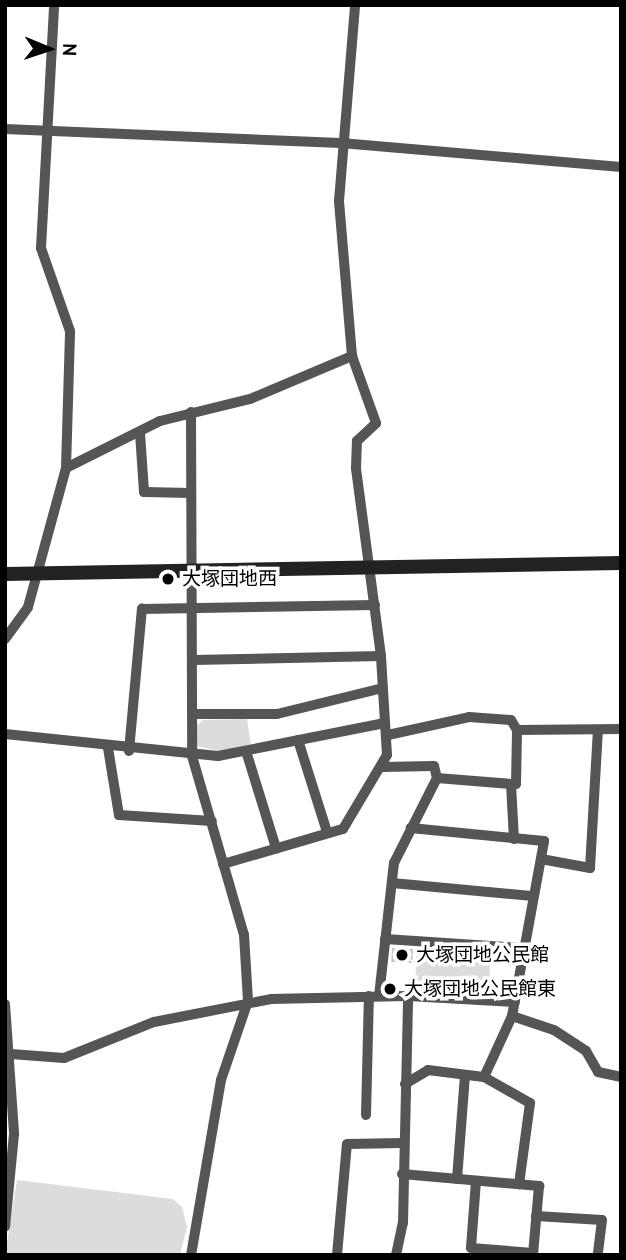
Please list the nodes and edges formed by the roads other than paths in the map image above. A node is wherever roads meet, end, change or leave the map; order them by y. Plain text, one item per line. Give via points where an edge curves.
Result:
1 (54, 5) edge
2 (355, 5) edge
3 (5, 129) edge
4 (46, 131) junction
5 (341, 143) junction
6 (621, 167) edge
7 (352, 356) junction
8 (191, 411) junction
9 (140, 433) junction
10 (66, 468) junction
11 (191, 492) junction
12 (621, 563) edge
13 (370, 567) junction
14 (193, 569) junction
15 (5, 574) edge
16 (40, 574) junction
17 (375, 605) junction
18 (193, 609) junction
19 (5, 639) edge
20 (381, 656) junction
21 (193, 660) junction
22 (383, 688) junction
23 (192, 714) junction
24 (386, 723) junction
25 (621, 729) edge
26 (517, 730) junction
27 (598, 730) junction
28 (5, 734) edge
29 (388, 735) junction
30 (299, 740) junction
31 (108, 748) junction
32 (129, 751) junction
33 (246, 751) junction
34 (192, 756) junction
35 (383, 767) junction
36 (437, 778) junction
37 (511, 784) junction
38 (212, 821) junction
39 (411, 828) junction
40 (327, 832) junction
41 (514, 839) junction
42 (276, 848) junction
43 (541, 859) junction
44 (223, 864) junction
45 (392, 883) junction
46 (533, 896) junction
47 (385, 939) junction
48 (523, 948) junction
49 (374, 996) junction
50 (408, 996) junction
51 (248, 1001) junction
52 (515, 1002) junction
53 (5, 1004) edge
54 (512, 1016) junction
55 (11, 1054) junction
56 (465, 1076) junction
57 (484, 1077) junction
58 (621, 1077) edge
59 (405, 1084) junction
60 (366, 1115) dead end
61 (402, 1143) junction
62 (402, 1174) junction
63 (457, 1179) junction
64 (476, 1181) junction
65 (519, 1184) junction
66 (536, 1216) junction
67 (5, 1227) edge
68 (533, 1254) edge
69 (191, 1255) edge
70 (337, 1255) edge
71 (396, 1255) edge
72 (598, 1255) edge

1 - 4 street
2 - 5 street
3 - 4 street
4 - 5 street
4 - 10 street via 41,248 66,315 72,347
5 - 6 street
5 - 7 street via 339,201
7 - 8 street via 250,399
7 - 13 street via 376,423 357,441
8 - 9 street
8 - 11 street
9 - 10 street
9 - 11 street via 144,492
10 - 16 street
11 - 14 street
12 - 13 street
13 - 14 street
13 - 17 street
14 - 16 street
14 - 18 street
15 - 16 street
16 - 19 street via 28,607
17 - 18 street
17 - 20 street
18 - 21 street
18 - 32 street via 142,609
20 - 21 street
20 - 22 street
21 - 23 street
22 - 23 street via 277,714
22 - 24 street
23 - 34 street
24 - 29 street
24 - 30 street
25 - 27 street
26 - 27 street
26 - 29 street via 511,720 469,717
26 - 37 street via 516,784
27 - 43 street via 590,868
28 - 31 street
29 - 35 street
30 - 33 street
30 - 40 street
31 - 32 street
31 - 38 street via 119,814
32 - 34 street
33 - 34 street
33 - 42 street
34 - 38 street
35 - 36 street via 434,766
35 - 40 street via 343,828
36 - 37 street
36 - 39 street
37 - 41 street
38 - 44 street
39 - 41 street
39 - 45 street via 394,863
40 - 42 street
41 - 43 street via 544,841
42 - 44 street
43 - 46 street
44 - 51 street via 244,935
45 - 46 street
45 - 47 street
46 - 48 street
47 - 48 street
47 - 49 street
48 - 52 street
49 - 50 street
49 - 51 street
49 - 60 street
50 - 52 street
50 - 59 street
51 - 55 street via 154,1021 64,1058
51 - 69 street via 221,1080
52 - 54 street
53 - 55 street
54 - 57 street
54 - 58 street via 554,1030 586,1051 598,1072
55 - 67 street via 13,1173
56 - 57 street
56 - 59 street via 428,1070
56 - 63 street
57 - 65 street via 530,1103
59 - 61 street
61 - 62 street
61 - 70 street via 347,1144
62 - 63 street
62 - 71 street via 403,1223
63 - 64 street
64 - 65 street
64 - 68 street via 471,1248
65 - 66 street via 539,1186
66 - 68 street
66 - 72 street via 602,1220

